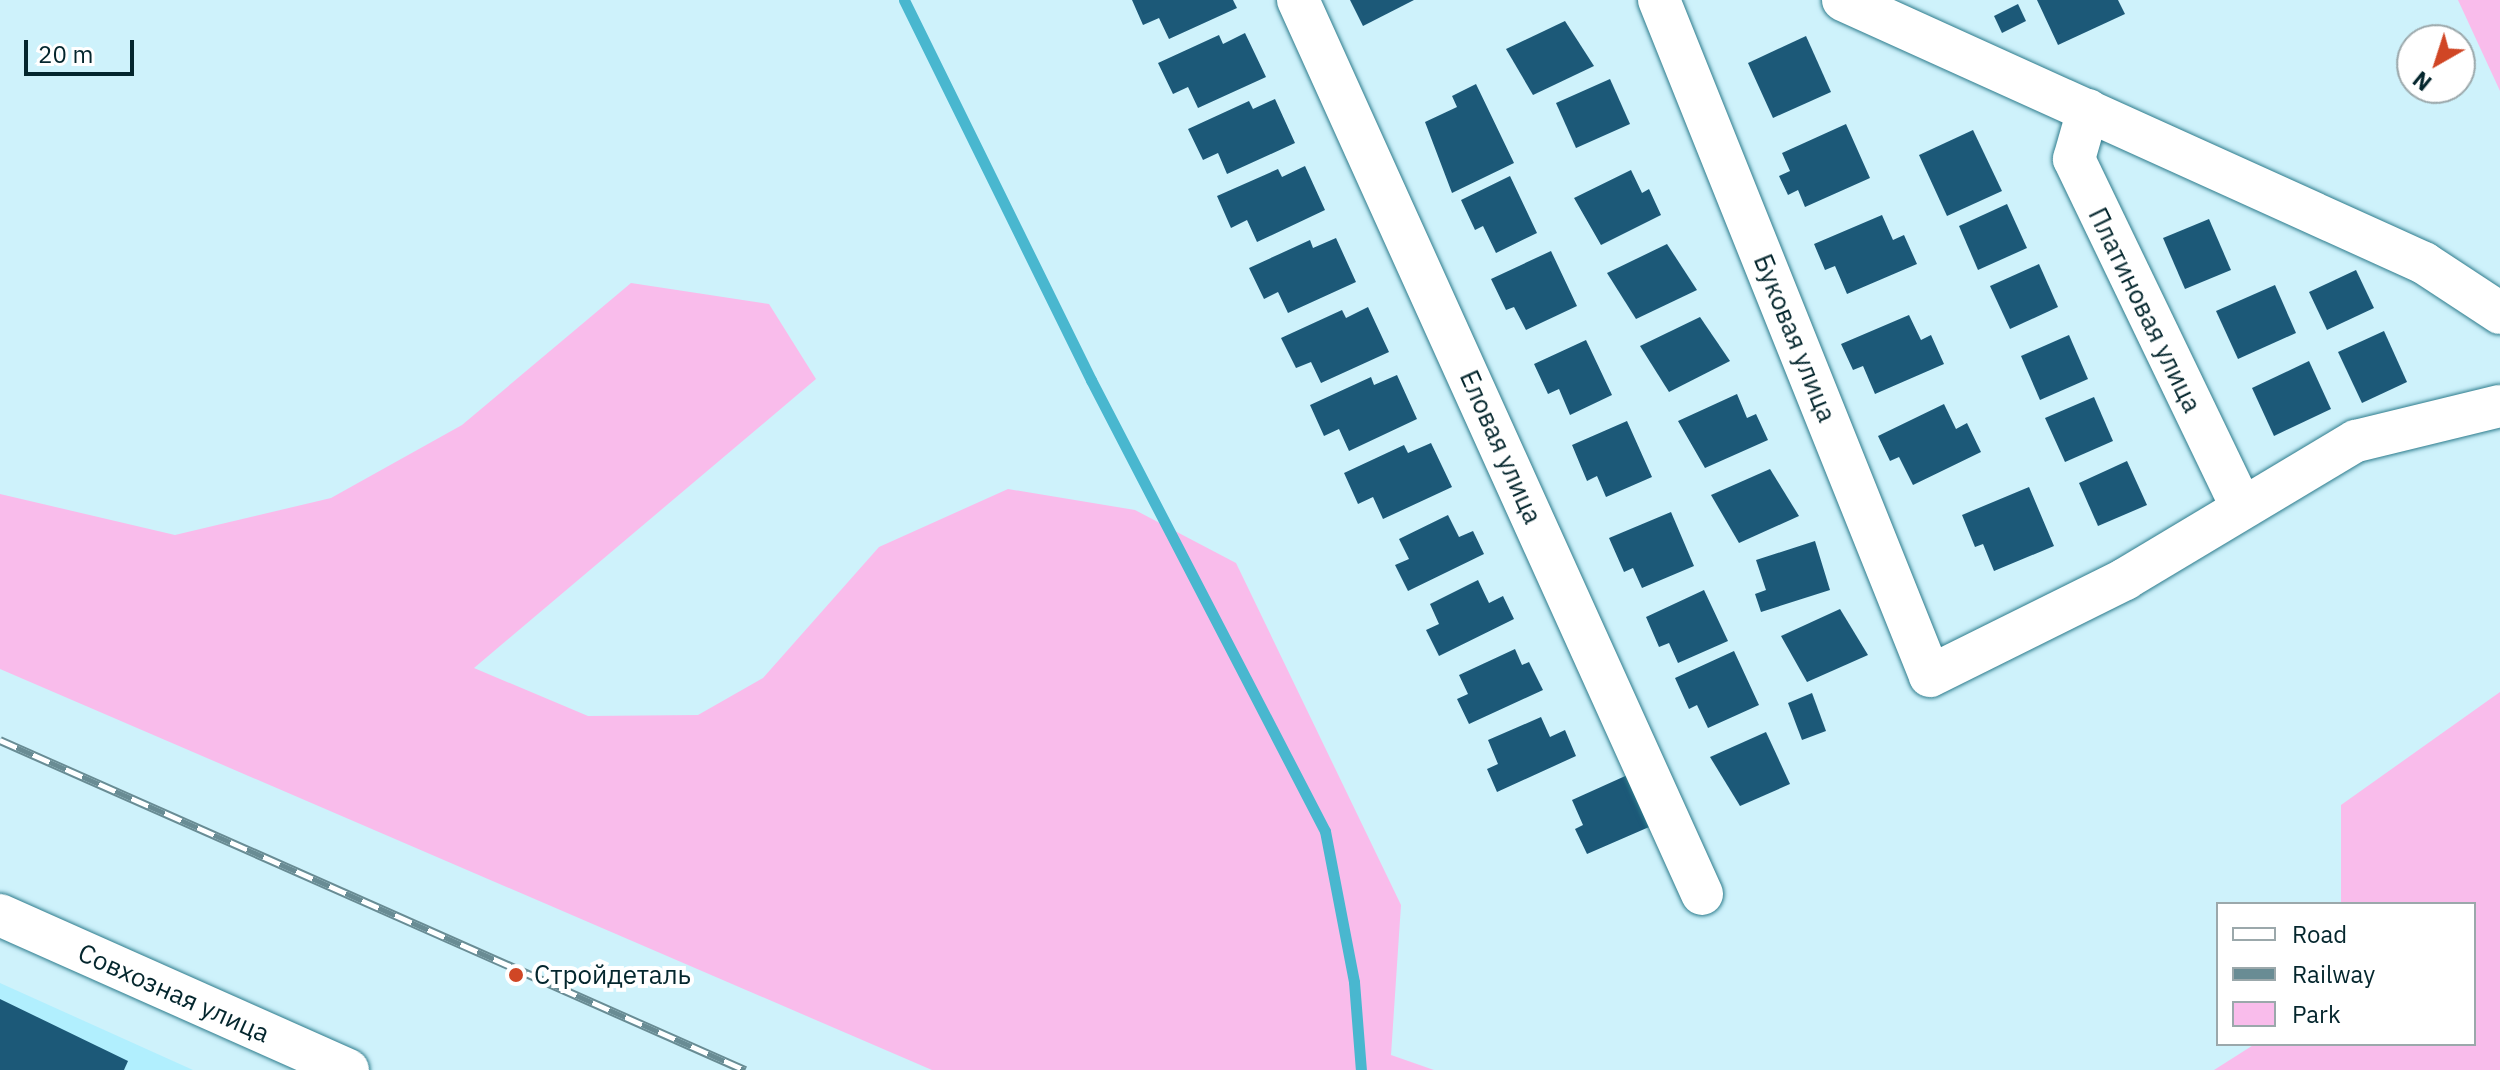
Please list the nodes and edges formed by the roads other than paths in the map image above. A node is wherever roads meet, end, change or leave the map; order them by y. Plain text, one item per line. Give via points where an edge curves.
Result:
1 (1298, 0) edge
2 (1659, 0) edge
3 (1843, 0) edge
4 (2088, 110) junction
5 (2500, 313) edge
6 (2500, 406) edge
7 (2241, 506) junction
8 (1702, 894) dead end
9 (0, 915) edge
10 (348, 1070) edge

1 - 8 street, Еловая улица
2 - 7 street, Буковая улица via 1930,676 2125,579
3 - 4 street
4 - 5 street via 2424,263
4 - 7 street, Платиновая улица via 2074,159
6 - 7 street via 2356,441
9 - 10 street, Совхозная улица

